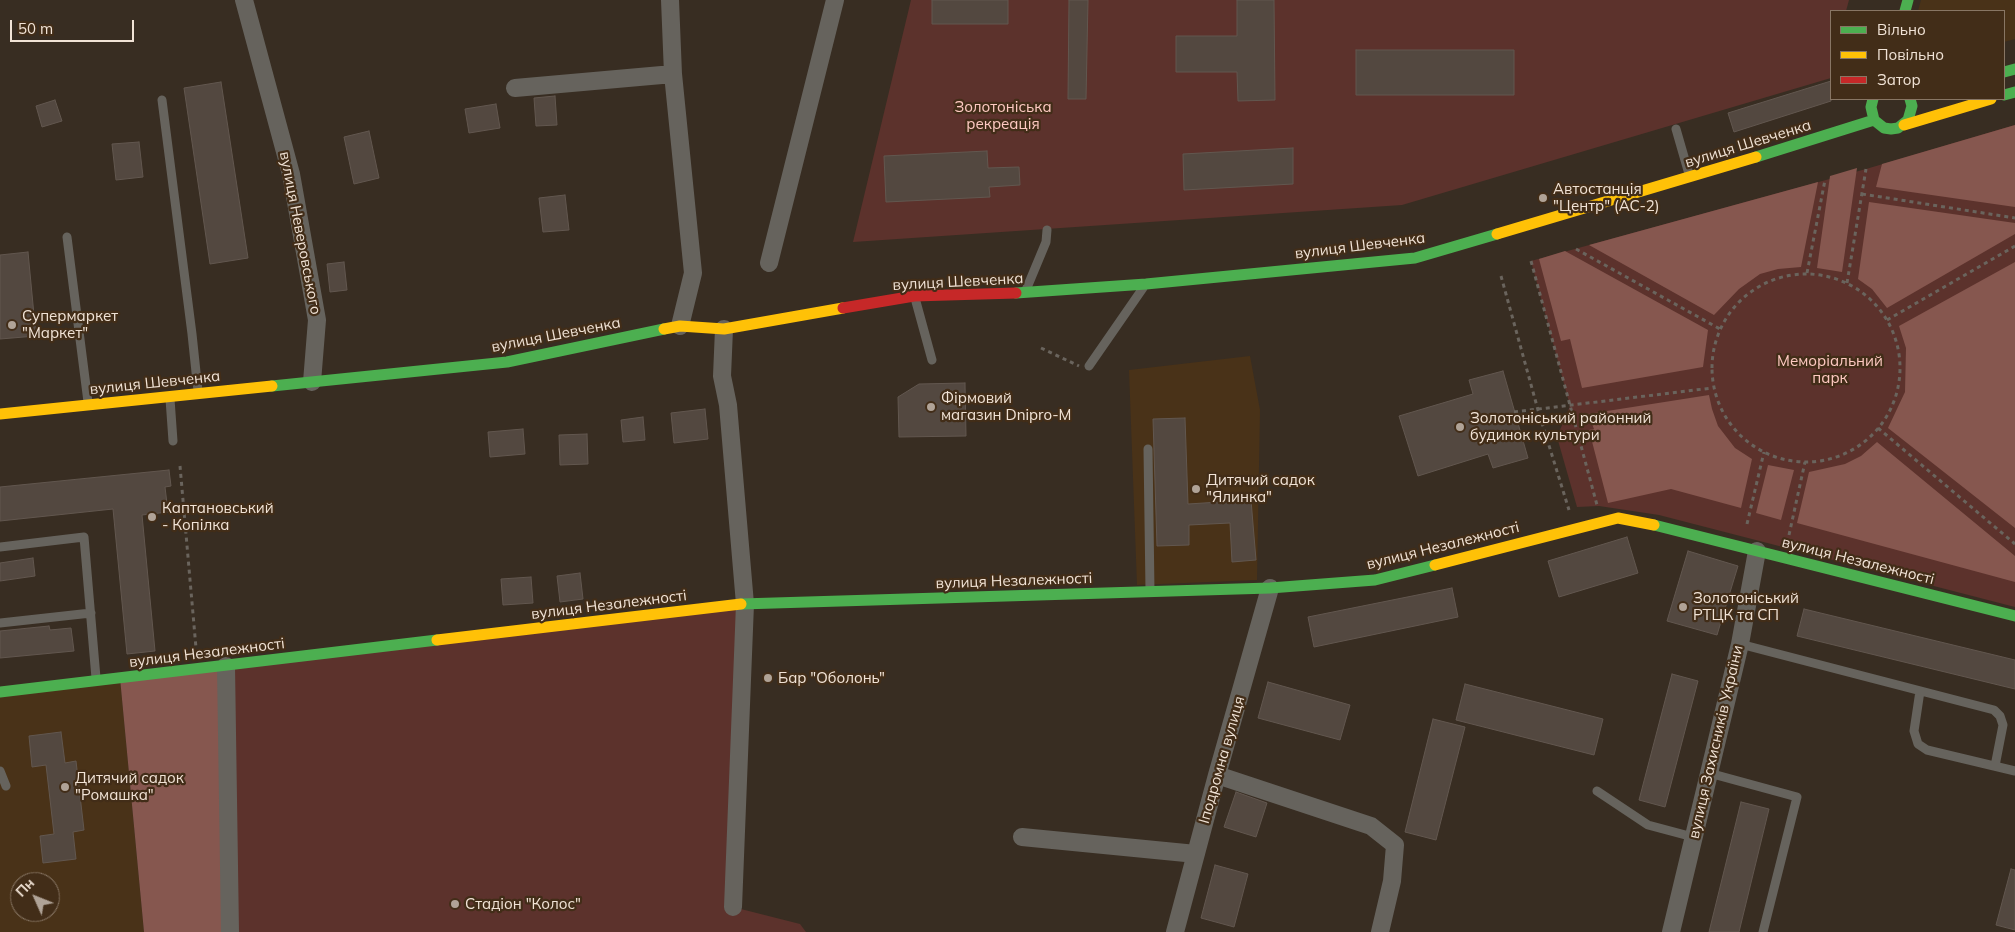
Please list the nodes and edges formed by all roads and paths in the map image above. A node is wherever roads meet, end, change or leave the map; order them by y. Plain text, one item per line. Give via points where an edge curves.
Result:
1 (244, 0) edge
2 (670, 0) edge
3 (835, 0) edge
4 (673, 74) junction
5 (515, 88) dead end
6 (162, 100) dead end
7 (1873, 100) edge
8 (1911, 100) edge
9 (1988, 100) edge
10 (1874, 120) junction
11 (1904, 125) junction
12 (1676, 129) dead end
13 (1866, 169) dead end
14 (1690, 177) junction
15 (1825, 180) dead end
16 (1862, 194) junction
17 (2015, 218) edge
18 (1047, 230) dead end
19 (67, 237) dead end
20 (2015, 246) edge
21 (1576, 248) dead end
22 (1531, 262) dead end
23 (770, 263) dead end
24 (1806, 273) junction
25 (1501, 276) dead end
26 (1847, 283) junction
27 (1146, 284) junction
28 (1025, 293) junction
29 (914, 296) junction
30 (1887, 320) junction
31 (680, 326) junction
32 (724, 329) junction
33 (1720, 329) junction
34 (1041, 348) dead end
35 (932, 360) dead end
36 (1085, 366) joint
37 (312, 382) junction
38 (1712, 388) junction
39 (198, 394) junction
40 (170, 397) junction
41 (88, 405) junction
42 (1570, 406) junction
43 (1538, 410) junction
44 (1514, 412) dead end
45 (0, 414) edge
46 (1878, 428) junction
47 (173, 441) dead end
48 (1148, 449) dead end
49 (1764, 452) junction
50 (1805, 462) junction
51 (180, 466) dead end
52 (1598, 509) dead end
53 (1747, 524) dead end
54 (1574, 529) junction
55 (1789, 536) dead end
56 (2015, 544) edge
57 (0, 547) edge
58 (1757, 551) junction
59 (1270, 588) junction
60 (1150, 592) junction
61 (745, 604) junction
62 (90, 614) junction
63 (2015, 616) edge
64 (0, 623) edge
65 (1740, 644) junction
66 (226, 666) junction
67 (198, 669) junction
68 (97, 681) junction
69 (1920, 691) junction
70 (0, 692) edge
71 (1995, 766) junction
72 (2015, 771) edge
73 (0, 772) edge
74 (1710, 773) junction
75 (1217, 775) junction
76 (6, 786) dead end
77 (1597, 791) dead end
78 (1022, 837) dead end
79 (1694, 837) junction
80 (1196, 854) junction
81 (733, 907) dead end
82 (230, 932) edge
83 (1175, 932) edge
84 (1380, 932) edge
85 (1671, 932) edge
86 (1763, 932) edge

1 - 37 street, вулиця Неверовського via 291,174 316,320
2 - 4 street
3 - 23 street
4 - 5 street
4 - 31 street via 693,273
6 - 39 lane
7 - 10 main road
8 - 11 main road via 1911,113
9 - 11 main road
10 - 11 main road via 1884,128
10 - 14 main road, вулиця Шевченка
12 - 14 lane
13 - 16 path
14 - 27 main road, вулиця Шевченка via 1415,258
15 - 24 path
16 - 17 path
16 - 26 path
18 - 28 lane via 1046,242
19 - 41 lane
20 - 30 path
21 - 33 path
22 - 42 path
24 - 26 path
24 - 33 path via 1780,277 1755,288 1734,306
25 - 43 path
26 - 30 path via 1870,298
27 - 28 main road, вулиця Шевченка
27 - 36 lane
28 - 29 main road, вулиця Шевченка
29 - 32 main road, вулиця Шевченка
29 - 35 lane
30 - 46 path via 1898,347 1900,376 1893,404
31 - 32 main road, вулиця Шевченка
31 - 37 main road, вулиця Шевченка via 506,362
32 - 61 street via 722,376 728,405
33 - 38 path via 1713,350
34 - 36 path
37 - 39 main road, вулиця Шевченка
38 - 42 path
38 - 49 path via 1727,419 1743,438
39 - 40 main road, вулиця Шевченка
40 - 41 main road, вулиця Шевченка
40 - 47 lane
41 - 45 main road, вулиця Шевченка
42 - 43 path
42 - 52 path
43 - 44 path
43 - 54 path
46 - 50 path via 1857,446 1832,458
46 - 56 path
48 - 60 lane
49 - 50 path
49 - 53 path
50 - 55 path
51 - 67 path
54 - 58 main road, вулиця Незалежності via 1618,518
54 - 59 main road, вулиця Незалежності via 1375,580
57 - 62 lane via 84,537
58 - 63 main road, вулиця Незалежності
58 - 65 street, вулиця Захисників України
59 - 60 main road, вулиця Незалежності
59 - 75 street, Іподромна вулиця
60 - 61 main road, вулиця Незалежності
61 - 66 main road, вулиця Незалежності
61 - 81 street
62 - 64 lane
62 - 68 lane
65 - 69 lane
65 - 74 street, вулиця Захисників України
66 - 67 main road, вулиця Незалежності
66 - 82 street
67 - 68 main road, вулиця Незалежності
68 - 70 main road, вулиця Незалежності
69 - 71 lane via 1914,731 1918,744 1927,750
69 - 71 lane via 1994,710 2003,724
71 - 72 lane
73 - 76 lane
74 - 79 street, вулиця Захисників України
74 - 86 lane via 1798,797
75 - 80 street, Іподромна вулиця
75 - 84 street via 1371,826 1395,845 1392,880
77 - 79 lane via 1648,825
78 - 80 street
79 - 85 street, вулиця Захисників України
80 - 83 street, Іподромна вулиця

